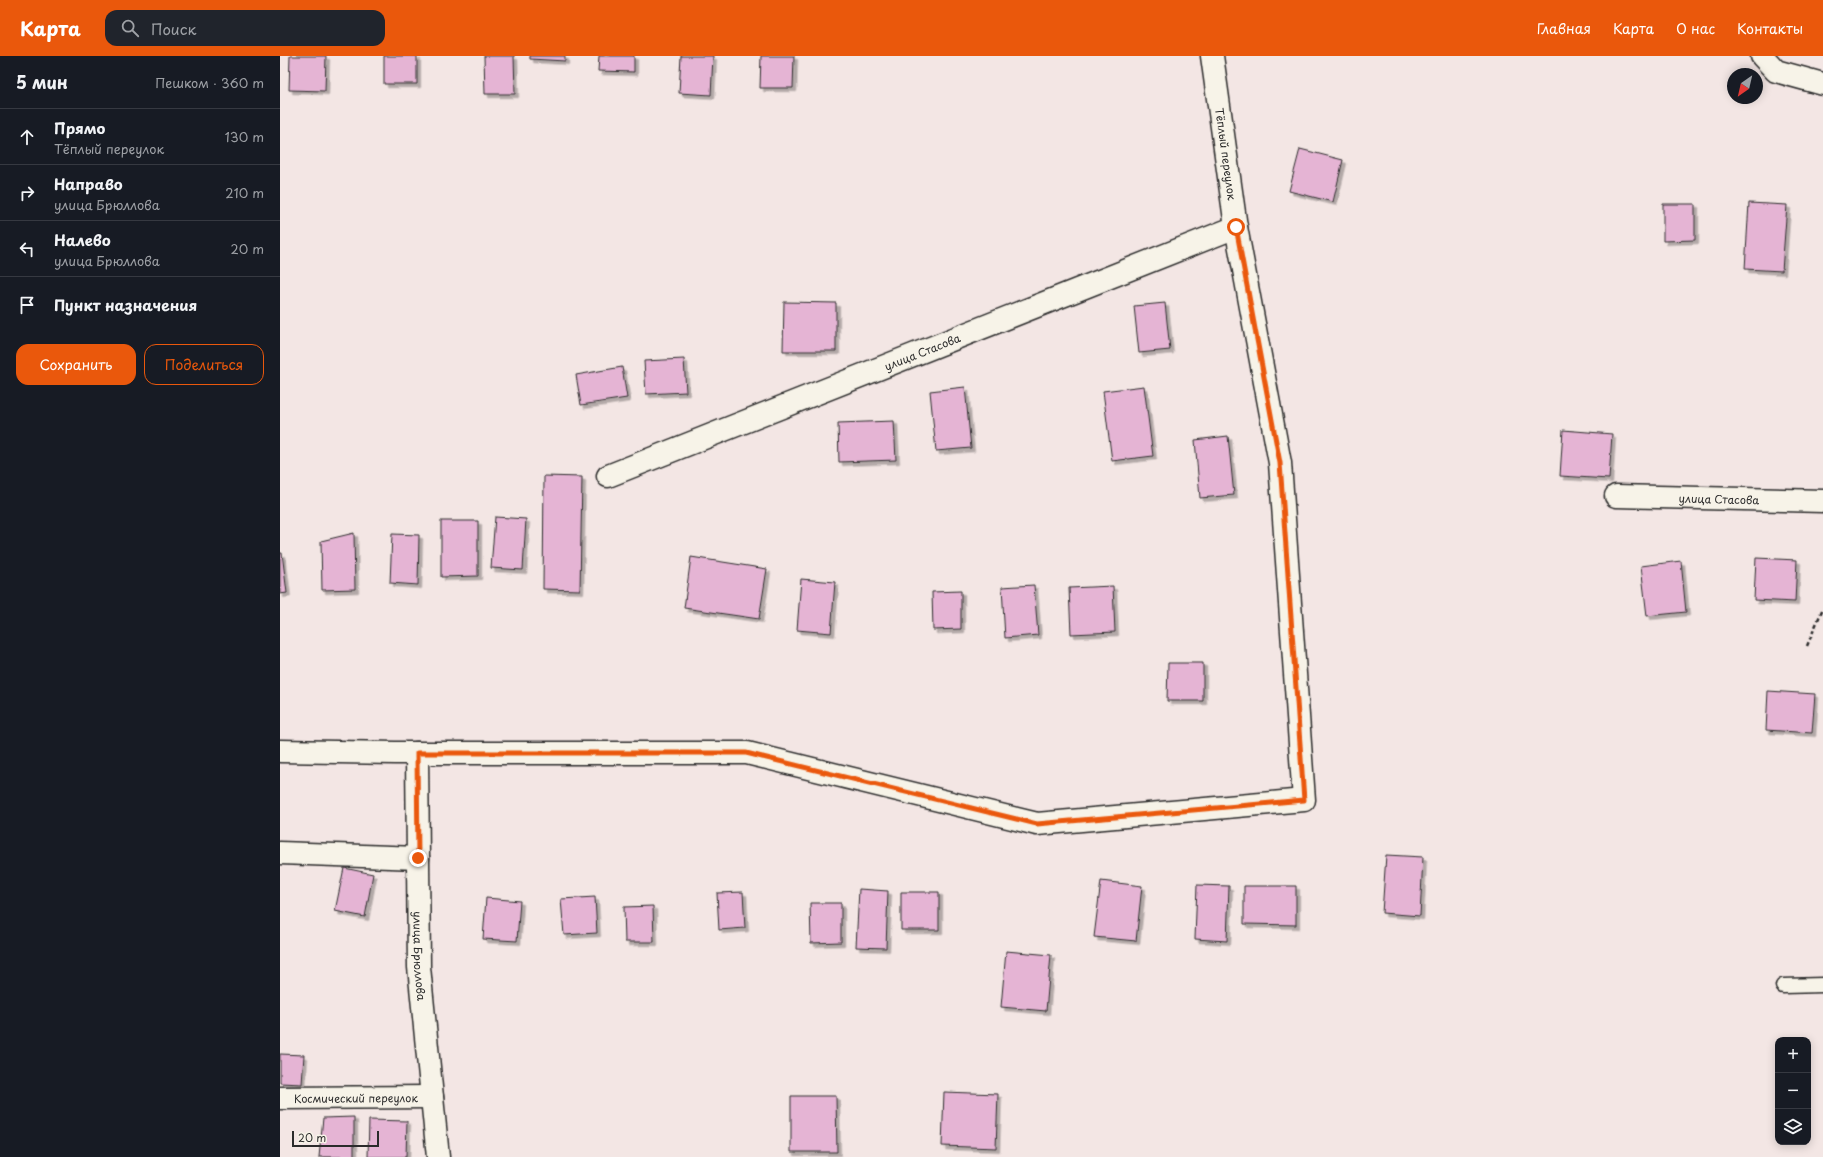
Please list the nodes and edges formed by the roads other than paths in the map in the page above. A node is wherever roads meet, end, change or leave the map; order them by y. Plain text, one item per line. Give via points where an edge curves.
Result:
1 (1212, 56) edge
2 (1762, 56) edge
3 (1823, 84) edge
4 (1236, 227) junction
5 (608, 476) dead end
6 (1616, 496) dead end
7 (1823, 501) edge
8 (280, 751) edge
9 (417, 753) junction
10 (280, 853) edge
11 (418, 858) junction
12 (1823, 985) edge
13 (1783, 986) dead end
14 (432, 1097) junction
15 (280, 1098) edge
16 (438, 1157) edge

1 - 4 street, Тёплый переулок
2 - 3 street via 1776,72
4 - 5 street, улица Стасова
4 - 9 street, Тёплый переулок via 1280,463 1304,800 1037,824 746,753
6 - 7 street, улица Стасова
8 - 9 street
9 - 11 street, улица Брюллова
10 - 11 street
11 - 14 street, улица Брюллова via 419,967
12 - 13 lane
14 - 15 street, Космический переулок
14 - 16 street, улица Брюллова

